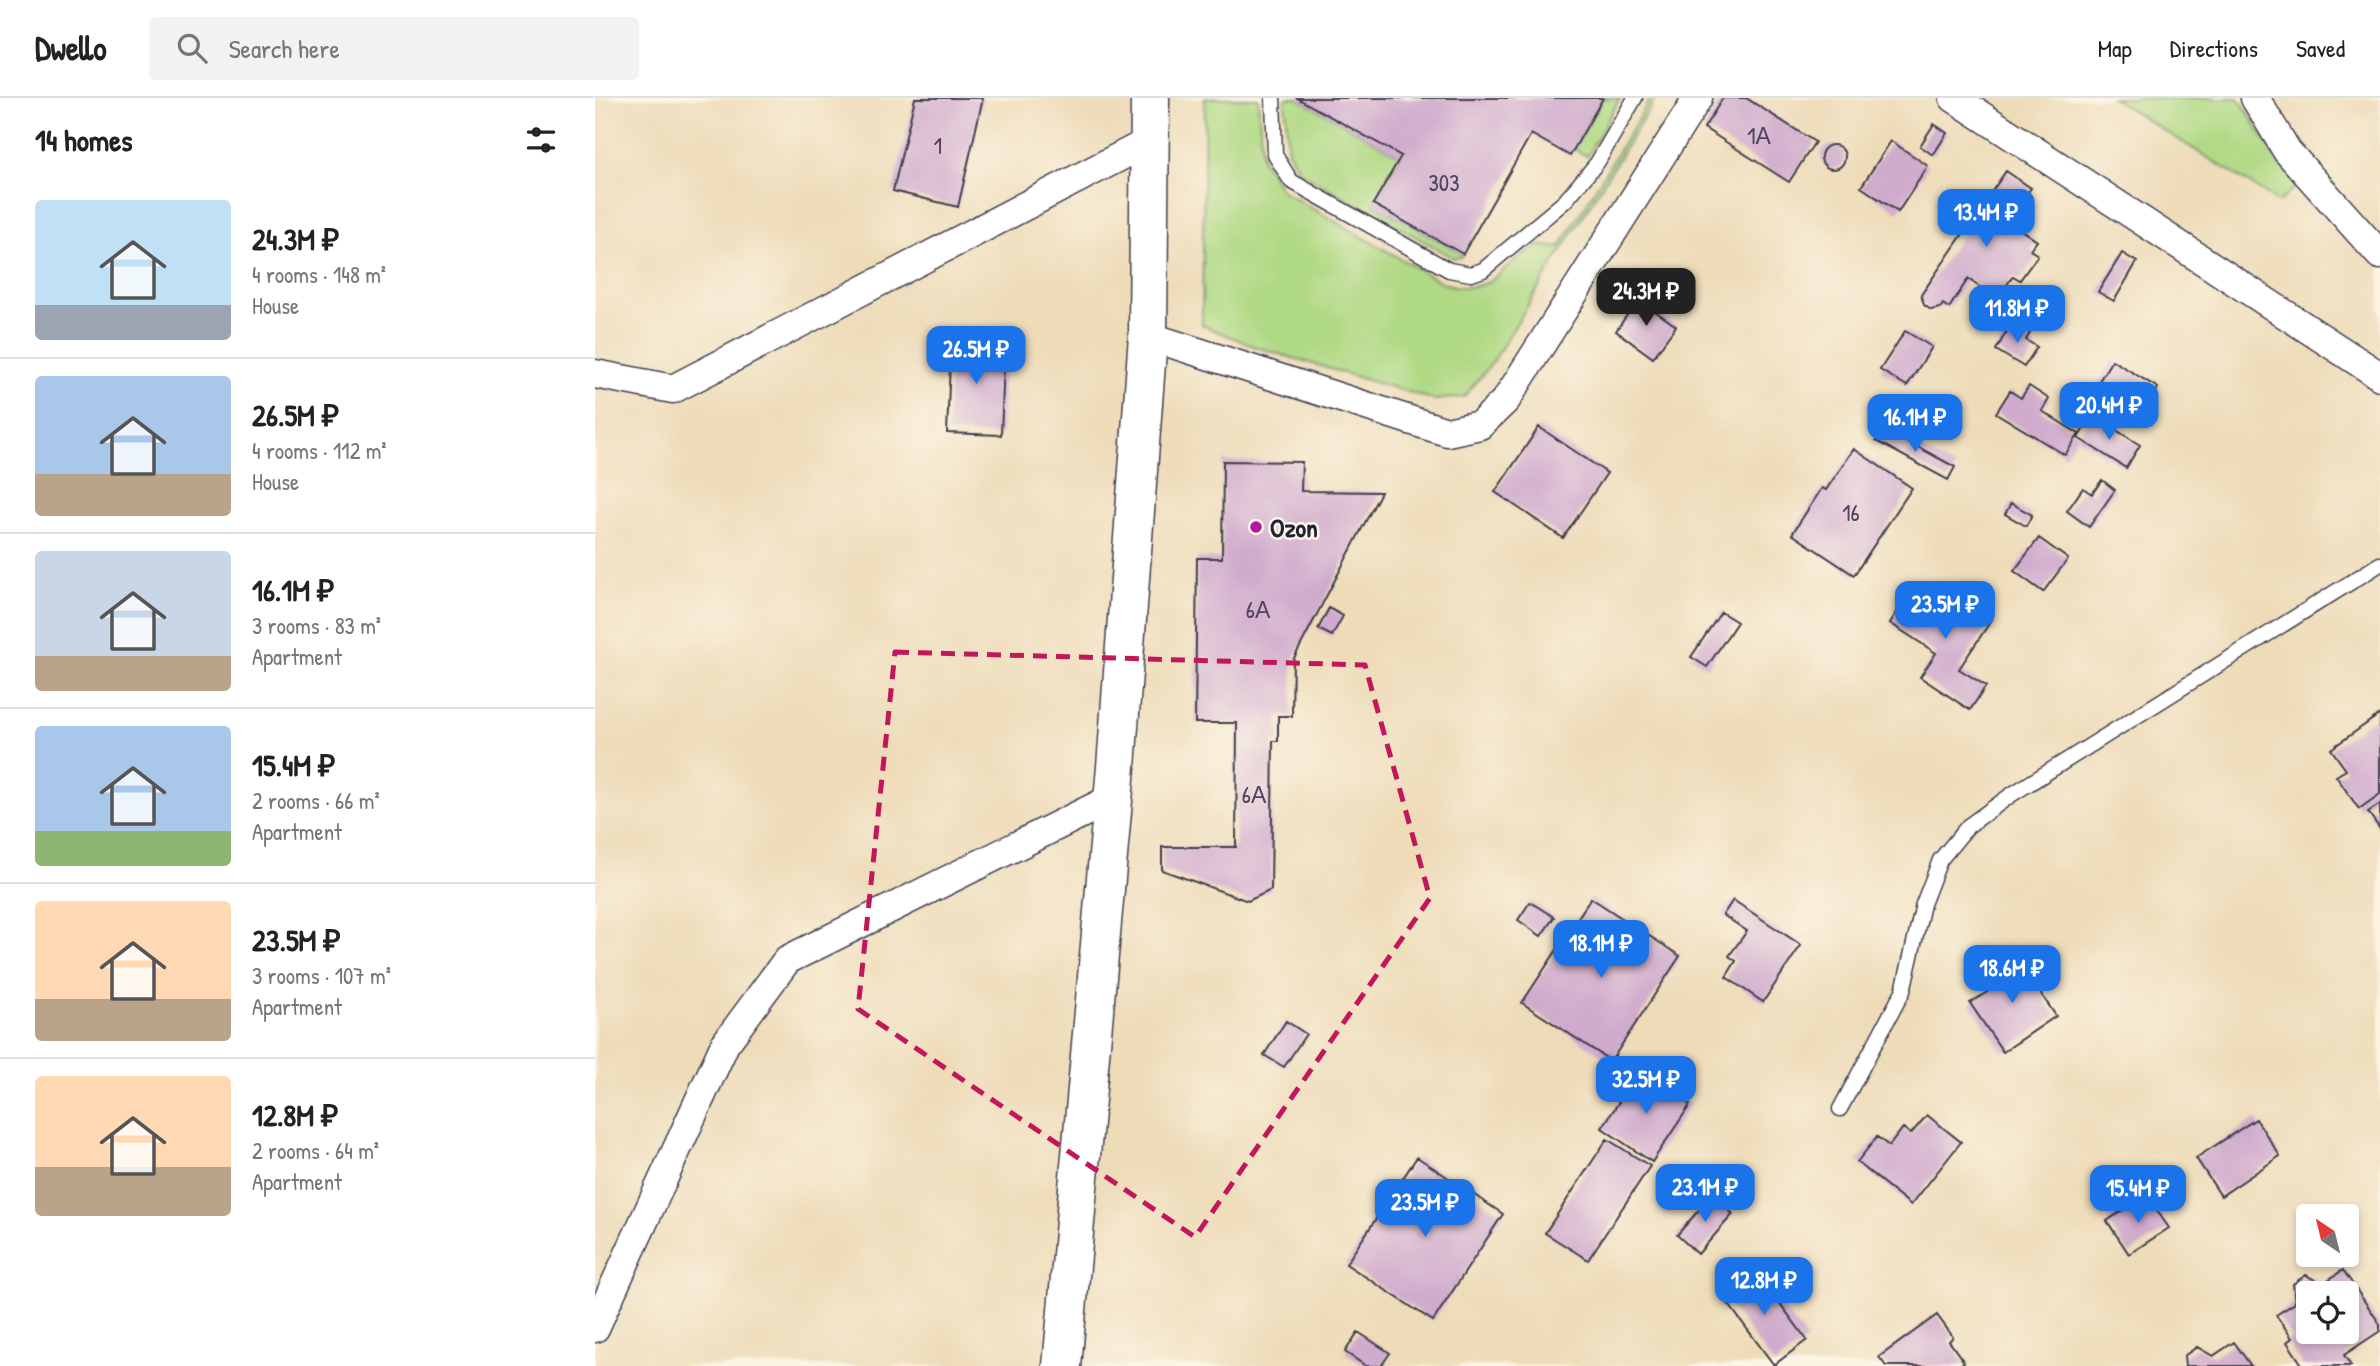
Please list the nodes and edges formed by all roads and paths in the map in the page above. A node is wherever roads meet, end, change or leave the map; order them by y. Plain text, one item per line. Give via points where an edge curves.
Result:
1 (1150, 98) edge
2 (1273, 98) edge
3 (1635, 98) edge
4 (1698, 98) edge
5 (1954, 98) edge
6 (2255, 98) edge
7 (1150, 141) junction
8 (2380, 255) edge
9 (1148, 336) junction
10 (595, 373) edge
11 (2380, 376) edge
12 (2380, 564) edge
13 (1113, 798) junction
14 (1840, 1109) dead end
15 (595, 1328) edge
16 (1062, 1366) edge

1 - 7 street
2 - 3 lane via 1275,155 1291,181 1449,270 1471,274 1492,263 1583,183
4 - 9 street via 1506,400 1479,425 1447,432
5 - 11 street
6 - 8 street via 2287,151
7 - 9 street
7 - 10 street via 673,388
9 - 13 street
12 - 14 lane via 1968,826 1940,860 1923,904 1903,991
13 - 15 street via 787,960 725,1044
13 - 16 street

